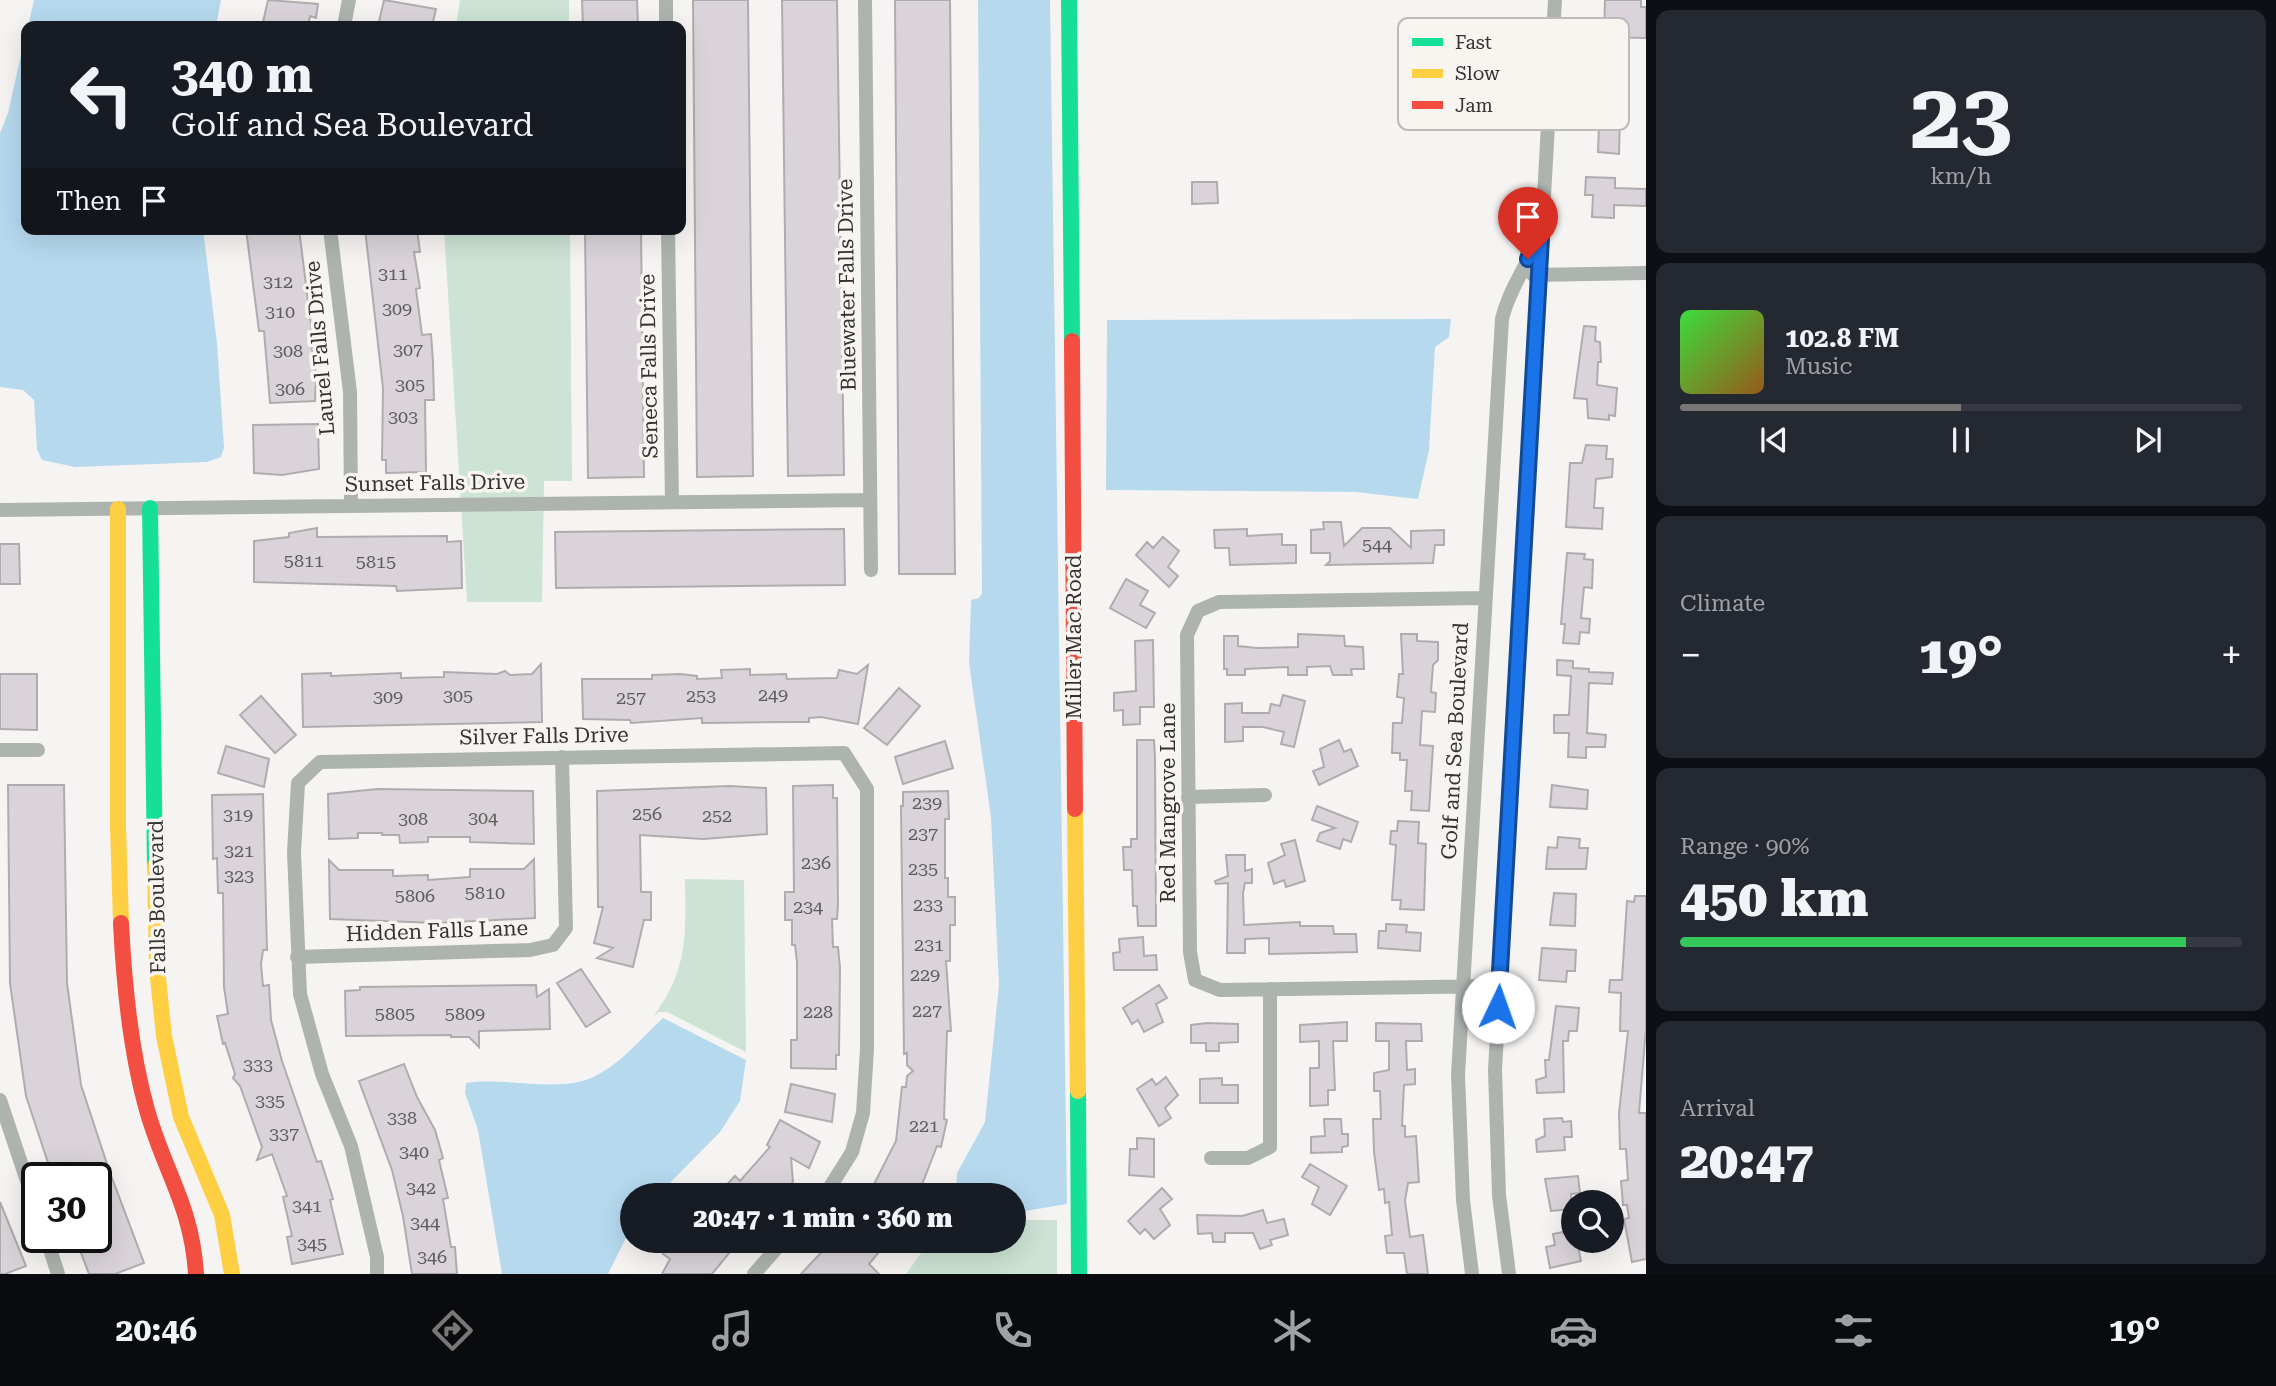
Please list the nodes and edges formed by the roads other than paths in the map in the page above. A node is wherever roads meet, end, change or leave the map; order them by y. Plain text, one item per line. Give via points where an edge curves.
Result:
1 (349, 0) edge
2 (666, 0) edge
3 (864, 0) edge
4 (1069, 0) edge
5 (1555, 0) edge
6 (1554, 18) edge
7 (346, 21) edge
8 (666, 21) edge
9 (1547, 130) edge
10 (1542, 220) junction
11 (331, 235) edge
12 (668, 235) edge
13 (1646, 273) edge
14 (1521, 275) junction
15 (1541, 275) junction
16 (870, 500) junction
17 (672, 502) junction
18 (351, 505) junction
19 (150, 508) junction
20 (118, 509) junction
21 (0, 510) edge
22 (871, 570) dead end
23 (1485, 598) junction
24 (0, 750) edge
25 (38, 750) dead end
26 (562, 757) junction
27 (1265, 795) dead end
28 (1188, 797) junction
29 (297, 957) junction
30 (1499, 986) junction
31 (1462, 987) junction
32 (1269, 989) junction
33 (0, 1101) edge
34 (1211, 1157) dead end
35 (21, 1163) edge
36 (833, 1183) edge
37 (51, 1253) edge
38 (772, 1253) edge
39 (58, 1274) edge
40 (196, 1274) edge
41 (232, 1274) edge
42 (377, 1274) edge
43 (754, 1274) edge
44 (1079, 1274) edge
45 (1472, 1274) edge
46 (1509, 1274) edge

1 - 7 street
2 - 8 street
3 - 16 street, Bluewater Falls Drive
4 - 44 street, Miller Mac Road
5 - 6 street, Golf and Sea Boulevard
9 - 10 street, Golf and Sea Boulevard
10 - 14 street, Golf and Sea Boulevard
10 - 15 street, Golf and Sea Boulevard
11 - 18 street, Laurel Falls Drive via 350,392
12 - 17 street, Seneca Falls Drive
13 - 15 street
14 - 15 street
14 - 23 street, Golf and Sea Boulevard via 1508,295 1502,319
15 - 30 street, Golf and Sea Boulevard
16 - 17 street, Sunset Falls Drive
16 - 22 street, Bluewater Falls Drive
17 - 18 street, Sunset Falls Drive
18 - 19 street, Sunset Falls Drive
19 - 20 street, Sunset Falls Drive
19 - 41 street, Falls Boulevard via 158,982 181,1117 222,1214
20 - 21 street, Sunset Falls Drive
20 - 40 street, Falls Boulevard via 118,827 130,1029 147,1111 194,1240
23 - 28 street, Red Mangrove Lane via 1219,602 1198,611 1187,635
23 - 31 street, Golf and Sea Boulevard
24 - 25 street
26 - 29 street, Silver Falls Drive via 320,762 298,783 294,852
26 - 29 street, Hidden Falls Lane via 566,928 553,945 530,950
26 - 36 street, Silver Falls Drive via 844,753 867,789 863,1113 852,1152
27 - 28 street
28 - 32 street, Red Mangrove Lane via 1190,951 1195,979 1220,990
29 - 42 street, Silver Falls Drive via 300,993 322,1074 351,1146
30 - 31 street, Red Mangrove Lane
30 - 46 street, Golf and Sea Boulevard via 1496,1137
31 - 32 street, Red Mangrove Lane
31 - 45 street, Golf and Sea Boulevard via 1460,1147
32 - 34 street via 1270,1147 1248,1158
33 - 35 street
37 - 39 street
38 - 43 street

